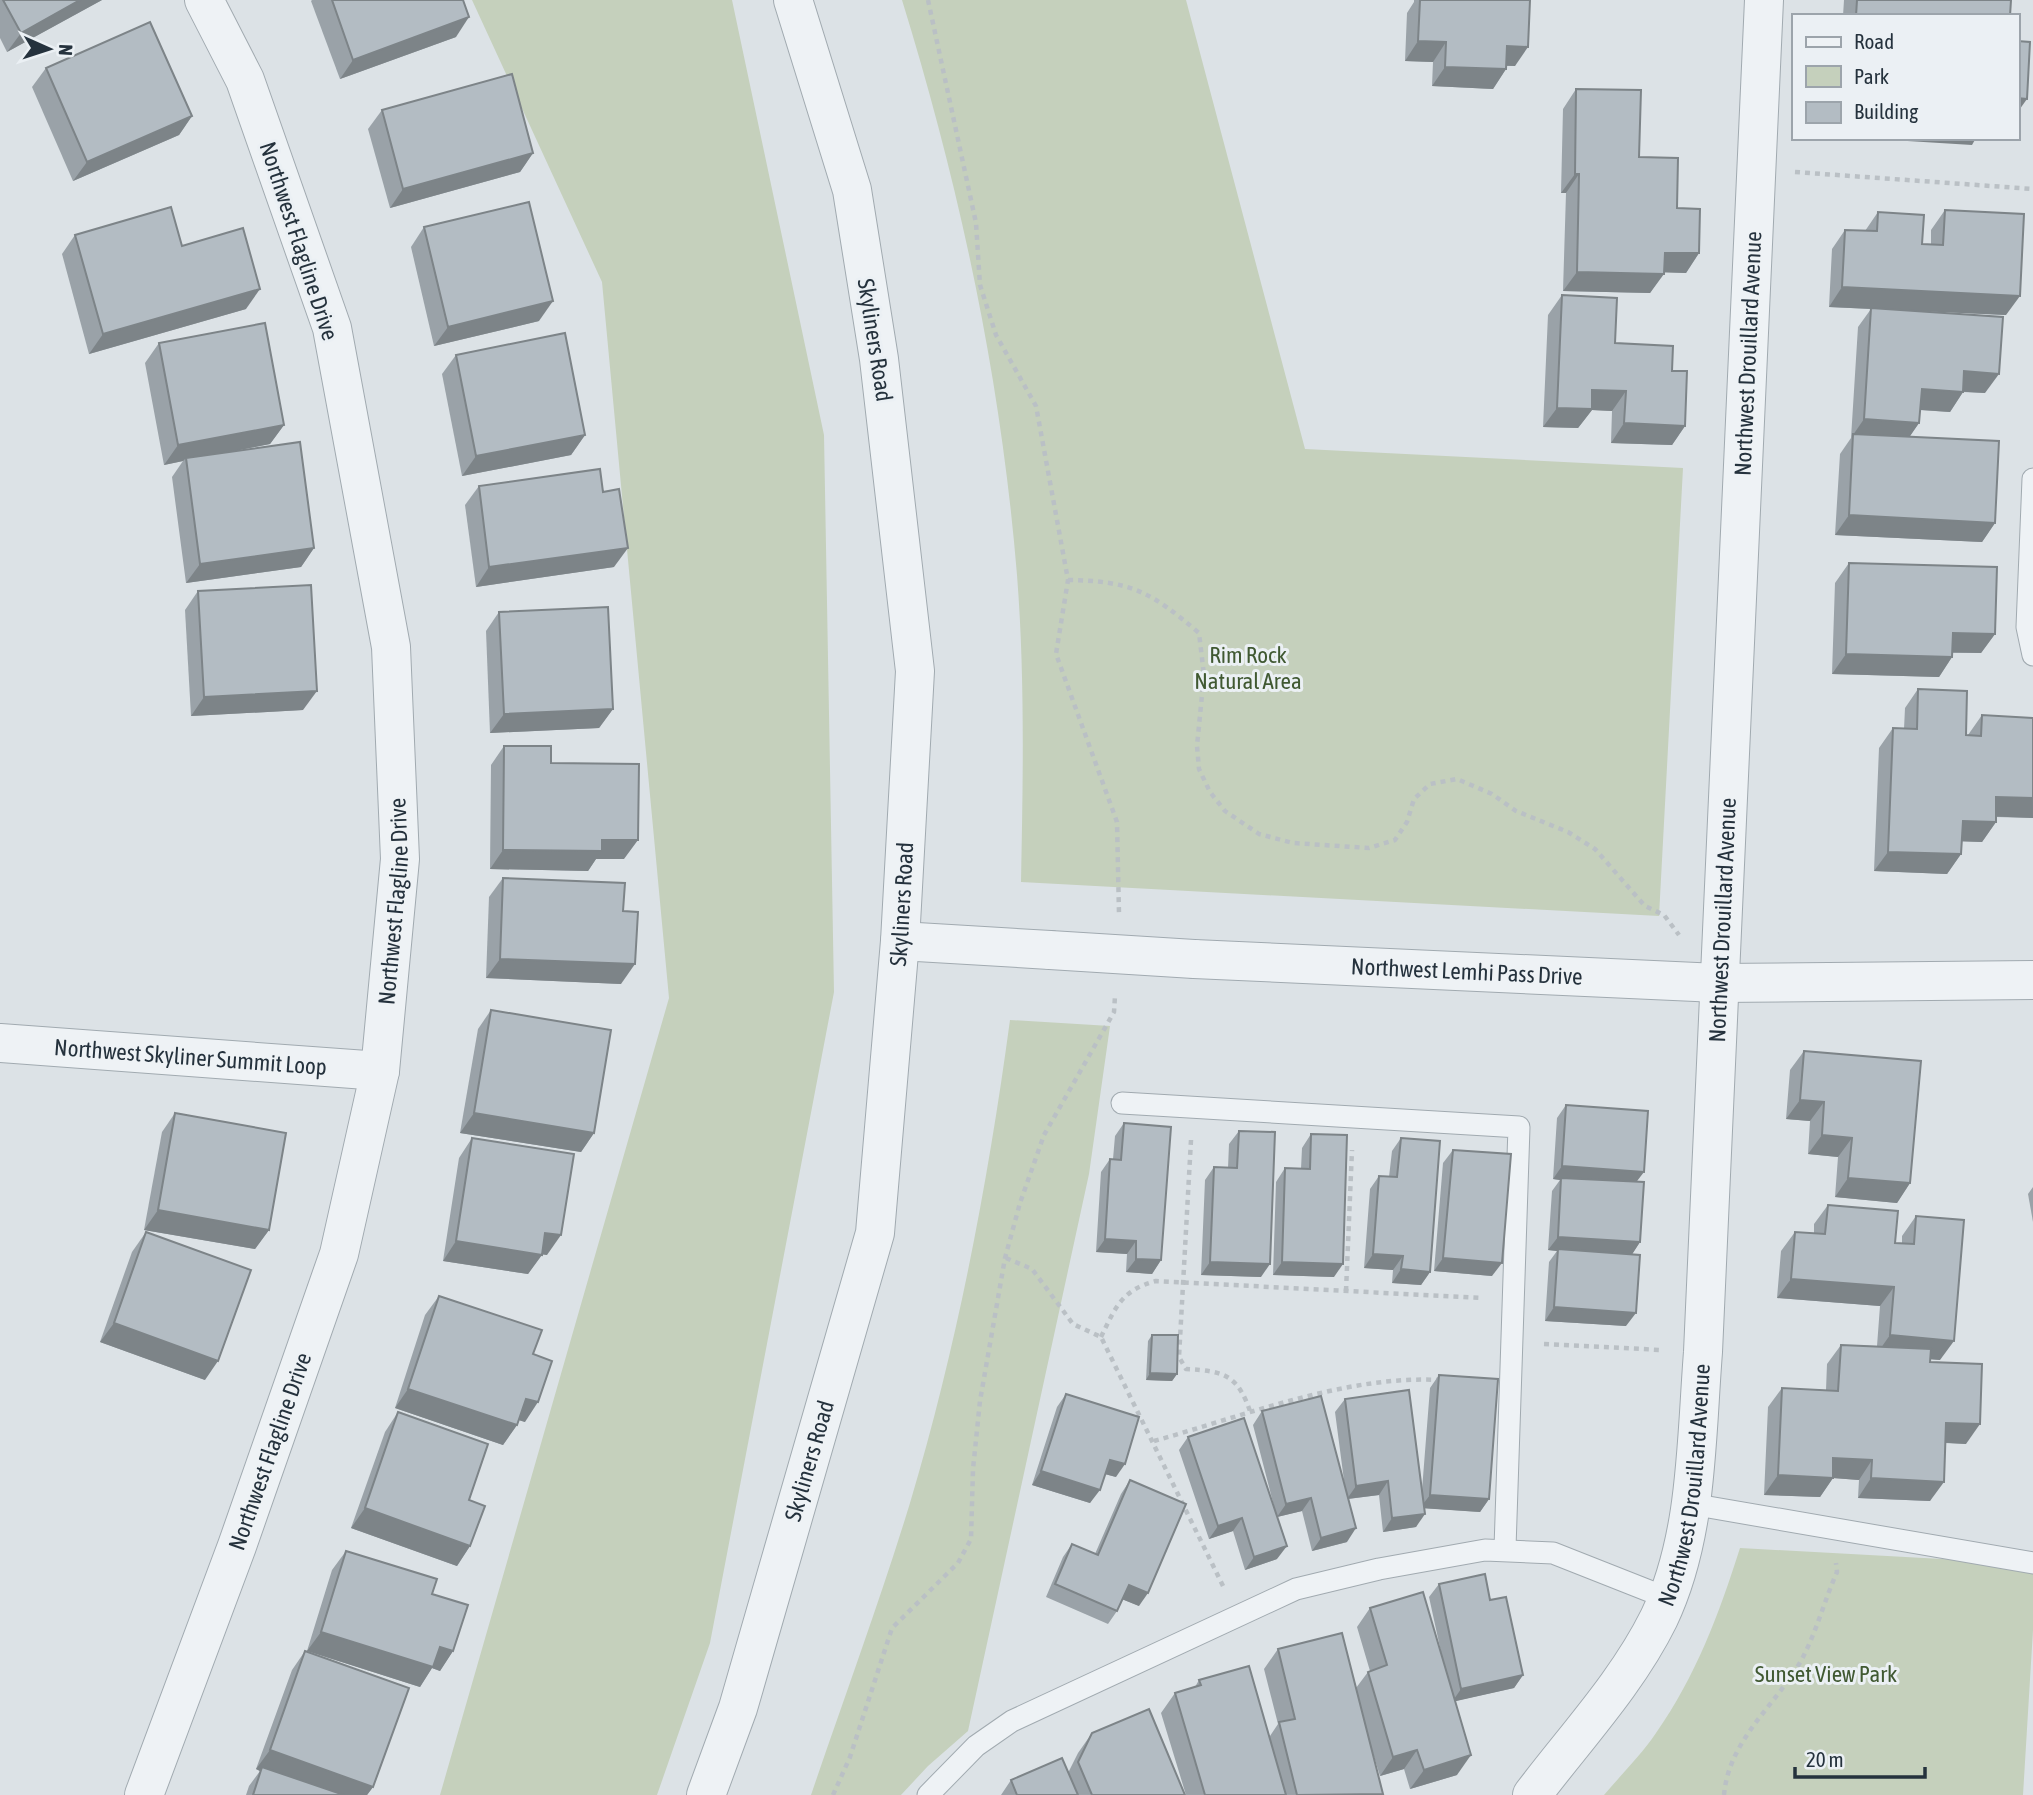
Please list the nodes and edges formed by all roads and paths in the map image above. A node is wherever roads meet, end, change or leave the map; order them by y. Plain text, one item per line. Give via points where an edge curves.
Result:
1 (204, 0) edge
2 (793, 0) edge
3 (1764, 0) edge
4 (1756, 169) junction
5 (2033, 189) edge
6 (2033, 479) edge
7 (1068, 580) dead end
8 (2033, 655) edge
9 (900, 941) junction
10 (2033, 980) edge
11 (1718, 983) junction
12 (0, 1043) edge
13 (380, 1071) junction
14 (1122, 1103) dead end
15 (1193, 1108) junction
16 (1354, 1118) junction
17 (1005, 1258) dead end
18 (1184, 1281) junction
19 (1346, 1291) junction
20 (1513, 1299) junction
21 (1101, 1337) junction
22 (1512, 1342) junction
23 (1622, 1348) dead end
24 (1510, 1384) junction
25 (1251, 1414) junction
26 (1154, 1441) junction
27 (1691, 1504) junction
28 (1835, 1528) junction
29 (1505, 1548) junction
30 (2033, 1563) edge
31 (1220, 1579) dead end
32 (1667, 1598) junction
33 (144, 1795) edge
34 (705, 1795) edge
35 (928, 1795) edge
36 (1532, 1795) edge
37 (1724, 1795) edge

1 - 13 street, Northwest Flagline Drive via 245,80 332,328 391,648 400,859
2 - 9 street, Skyliners Road via 852,190 900,516 915,671
3 - 4 street, Northwest Drouillard Avenue
4 - 5 path
4 - 11 street, Northwest Drouillard Avenue
6 - 8 lane via 2027,627
7 - 11 path via 1138,588 1199,633 1204,675 1199,769 1225,811 1259,834 1293,843 1369,848 1395,840 1414,799 1430,784 1457,779 1595,849 1645,906 1664,915
9 - 11 street, Northwest Lemhi Pass Drive, bridge
9 - 34 street, Skyliners Road via 875,1233 738,1708
10 - 11 street, Northwest Lemhi Pass Drive
11 - 27 street, Northwest Drouillard Avenue via 1703,1352
12 - 13 street, Northwest Skyliner Summit Loop
13 - 33 street, Northwest Flagline Drive via 339,1254
14 - 15 lane
15 - 16 lane
15 - 18 path
16 - 19 path
16 - 20 lane via 1520,1127
17 - 21 path via 1032,1269 1073,1324
18 - 19 path
18 - 21 path via 1134,1287 1116,1306
18 - 25 path via 1181,1365 1232,1378 1243,1390
19 - 20 path
20 - 22 lane
21 - 26 path
22 - 23 path
22 - 24 lane
24 - 25 path via 1399,1378 1325,1392
24 - 29 lane
25 - 26 path
26 - 31 path
27 - 28 lane
27 - 32 street, Northwest Drouillard Avenue
28 - 30 lane
28 - 37 path via 1836,1572 1802,1657 1747,1731
29 - 32 lane via 1553,1553
29 - 35 lane via 1379,1569 1296,1589 1236,1614 1012,1721 975,1746
32 - 36 street, Northwest Drouillard Avenue via 1628,1672

